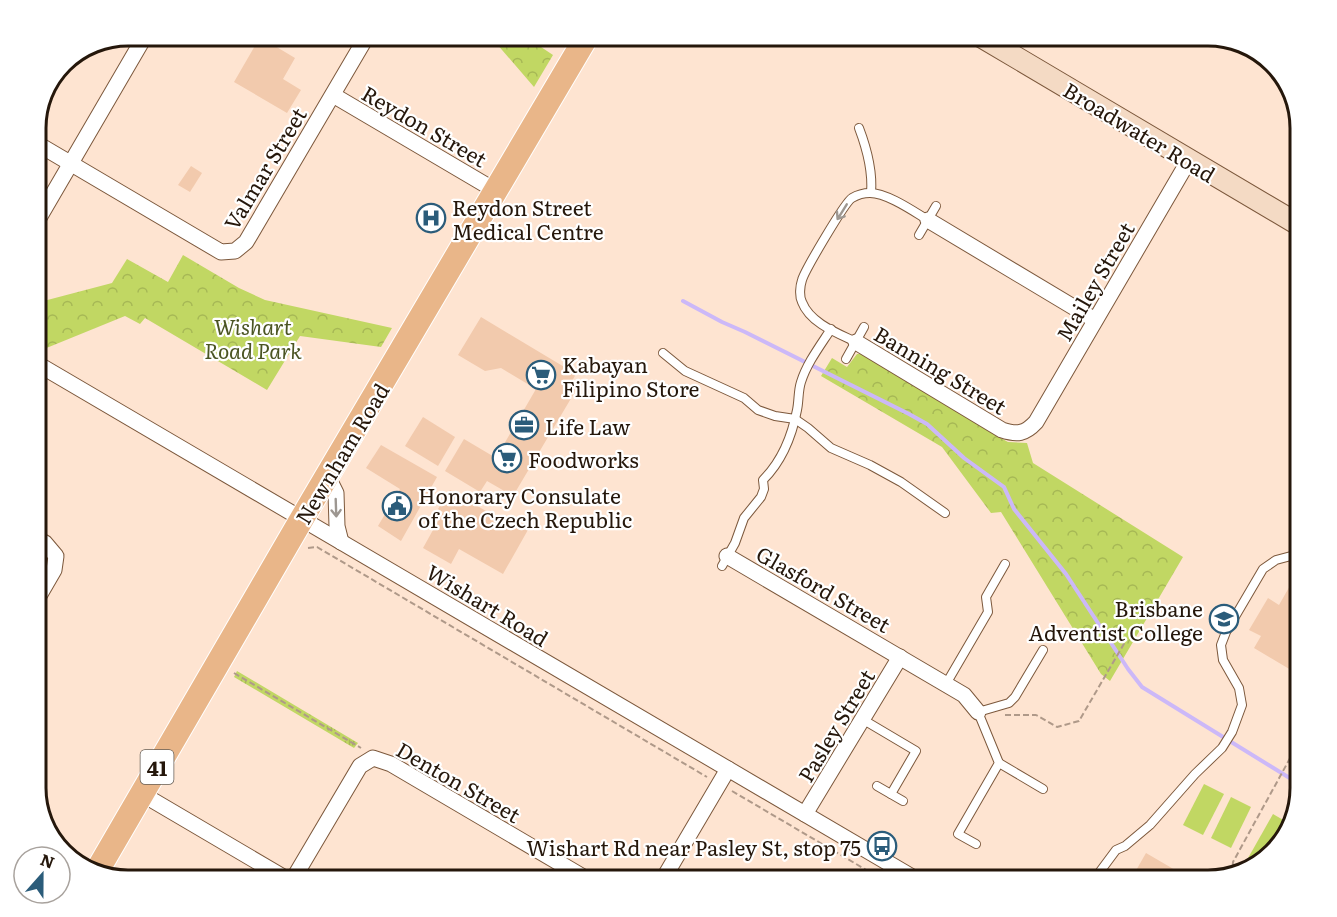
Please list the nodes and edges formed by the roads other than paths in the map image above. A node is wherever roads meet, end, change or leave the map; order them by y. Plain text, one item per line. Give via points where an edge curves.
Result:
1 (139, 46) edge
2 (361, 46) edge
3 (581, 46) edge
4 (997, 46) edge
5 (333, 95) junction
6 (860, 128) dead end
7 (47, 150) edge
8 (1189, 160) junction
9 (71, 164) junction
10 (496, 191) junction
11 (871, 193) junction
12 (47, 204) edge
13 (932, 213) junction
14 (1290, 219) edge
15 (919, 235) dead end
16 (1095, 320) junction
17 (864, 327) dead end
18 (831, 329) junction
19 (856, 342) junction
20 (663, 353) dead end
21 (846, 358) dead end
22 (47, 369) edge
23 (795, 419) junction
24 (1036, 423) joint
25 (327, 475) junction
26 (945, 513) dead end
27 (301, 519) junction
28 (341, 542) junction
29 (47, 545) edge
30 (1290, 556) edge
31 (724, 561) joint
32 (1005, 564) dead end
33 (47, 582) edge
34 (1043, 650) dead end
35 (900, 657) junction
36 (946, 684) junction
37 (978, 712) junction
38 (862, 719) junction
39 (999, 763) junction
40 (728, 769) junction
41 (877, 786) dead end
42 (1043, 789) dead end
43 (142, 794) junction
44 (891, 794) junction
45 (903, 801) dead end
46 (805, 814) junction
47 (976, 844) dead end
48 (100, 865) edge
49 (260, 871) edge
50 (297, 871) edge
51 (573, 871) edge
52 (668, 871) edge
53 (901, 871) edge
54 (1100, 871) edge

1 - 9 street
2 - 5 street, Valmar Street
3 - 10 main road, Newnham Road / 41
4 - 8 main road, Broadwater Road
5 - 9 street, Valmar Street via 246,242 235,251 221,252
5 - 10 street, Reydon Street
6 - 11 lane via 868,151
7 - 9 street, Valmar Street
8 - 14 main road, Broadwater Road
8 - 16 street, Mailey Street
9 - 12 street
10 - 25 main road, Newnham Road / 41
11 - 13 lane
11 -> 18 lane via 852,198 846,204 802,279 800,294 807,312
13 - 15 lane
13 - 16 street
16 - 24 street, Mailey Street
17 - 19 lane
18 - 19 lane
18 - 23 lane via 804,373
19 - 21 lane
19 - 24 street, Banning Street via 1002,430 1027,432
20 - 23 lane via 685,371 744,398 758,410
22 - 27 street, Wishart Road
23 - 26 lane via 831,448 880,470
23 - 31 lane via 790,440 763,480 761,496 744,518
25 - 27 main road, Newnham Road / 41
25 -> 28 street via 336,493
27 - 28 street, Wishart Road
27 - 43 main road, Newnham Road / 41
28 - 40 street, Wishart Road
29 - 33 street via 56,556
30 - 54 lane via 1263,569 1223,638 1223,660 1239,688 1242,705 1232,732 1222,748 1150,825 1116,850
31 - 35 street, Glasford Street
32 - 36 lane via 986,597 988,612
34 - 37 lane via 1009,703
35 - 36 street, Glasford Street
35 - 38 street, Pasley Street
36 - 37 street, Glasford Street via 964,695
37 - 39 lane
38 - 44 lane via 916,751
38 - 46 street, Pasley Street
39 - 42 lane
39 - 47 lane via 958,834
40 - 46 street, Wishart Road
40 - 52 street
41 - 44 lane
43 - 48 main road, Newnham Road / 41
43 - 49 street
44 - 45 lane
46 - 53 street, Wishart Road
50 - 51 street, Denton Street via 360,766 373,758 391,764

